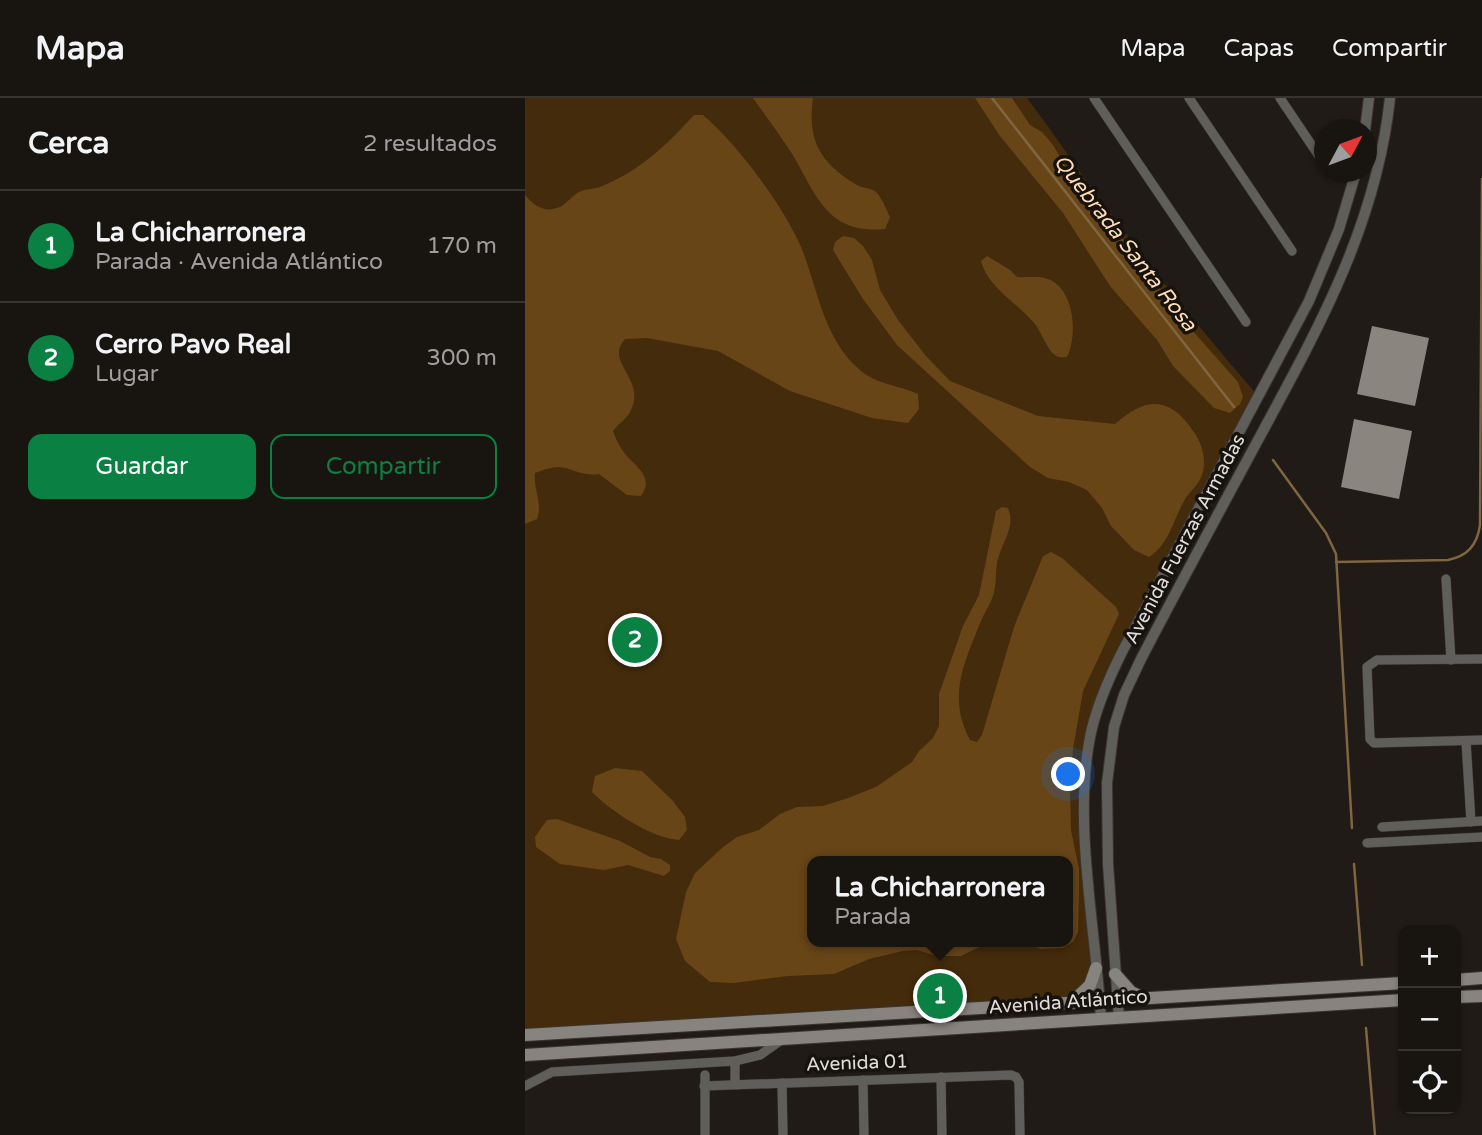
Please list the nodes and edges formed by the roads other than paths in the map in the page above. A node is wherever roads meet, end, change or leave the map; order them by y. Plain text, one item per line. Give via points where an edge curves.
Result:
1 (1094, 98) edge
2 (1189, 98) edge
3 (1280, 98) edge
4 (1370, 98) edge
5 (1390, 98) edge
6 (1367, 119) edge
7 (1314, 149) edge
8 (1353, 182) edge
9 (1292, 251) dead end
10 (1246, 322) dead end
11 (1446, 579) dead end
12 (1482, 659) edge
13 (1451, 660) junction
14 (1482, 740) edge
15 (1466, 741) junction
16 (1482, 821) edge
17 (1471, 822) junction
18 (1382, 827) dead end
19 (1482, 837) edge
20 (1367, 843) dead end
21 (1096, 968) junction
22 (1115, 974) junction
23 (1482, 978) edge
24 (1461, 980) edge
25 (1398, 983) edge
26 (1482, 996) edge
27 (1461, 997) edge
28 (1145, 999) junction
29 (1398, 1000) edge
30 (1118, 1001) junction
31 (1100, 1002) junction
32 (1070, 1003) junction
33 (1101, 1018) junction
34 (1119, 1018) junction
35 (525, 1035) edge
36 (783, 1039) junction
37 (525, 1055) edge
38 (735, 1061) junction
39 (705, 1075) dead end
40 (941, 1077) junction
41 (863, 1080) junction
42 (782, 1083) junction
43 (735, 1084) junction
44 (525, 1086) edge
45 (704, 1086) junction
46 (705, 1135) edge
47 (783, 1135) edge
48 (864, 1135) edge
49 (942, 1135) edge
50 (1020, 1135) edge

1 - 10 street
2 - 9 street
3 - 7 street
4 - 6 street
5 - 22 street, Avenida Fuerzas Armadas via 1371,198 1339,284 1146,649 1118,711 1107,783
8 - 21 street, Avenida Fuerzas Armadas via 1309,301 1101,698 1085,785
11 - 13 street
12 - 13 street
13 - 15 street via 1372,662 1367,667 1370,739 1379,745
14 - 15 street
15 - 17 street
16 - 17 street
17 - 18 street
19 - 20 street
21 - 31 street, Avenida Fuerzas Armadas
21 - 32 main road via 1090,985
22 - 28 main road via 1131,992
22 - 30 street, Avenida Fuerzas Armadas
23 - 24 main road
25 - 28 main road, Avenida Atlántico
26 - 27 main road
28 - 30 main road, Avenida Atlántico
29 - 34 main road, Avenida Atlántico
30 - 31 main road, Avenida Atlántico
30 - 34 street, Avenida Fuerzas Armadas
31 - 32 main road, Avenida Atlántico
31 - 33 street, Avenida Fuerzas Armadas
32 - 35 main road, Avenida Atlántico
33 - 34 main road, Avenida Atlántico
33 - 36 main road, Avenida Atlántico
36 - 37 main road, Avenida Atlántico
36 - 38 street via 760,1055
38 - 43 street
38 - 44 street via 552,1073
39 - 45 street
40 - 41 street, Avenida 01
40 - 49 street
40 - 50 street, Avenida 01 via 1016,1077
41 - 42 street, Avenida 01
41 - 48 street
42 - 43 street, Avenida 01
42 - 47 street
43 - 45 street, Avenida 01
45 - 46 street

